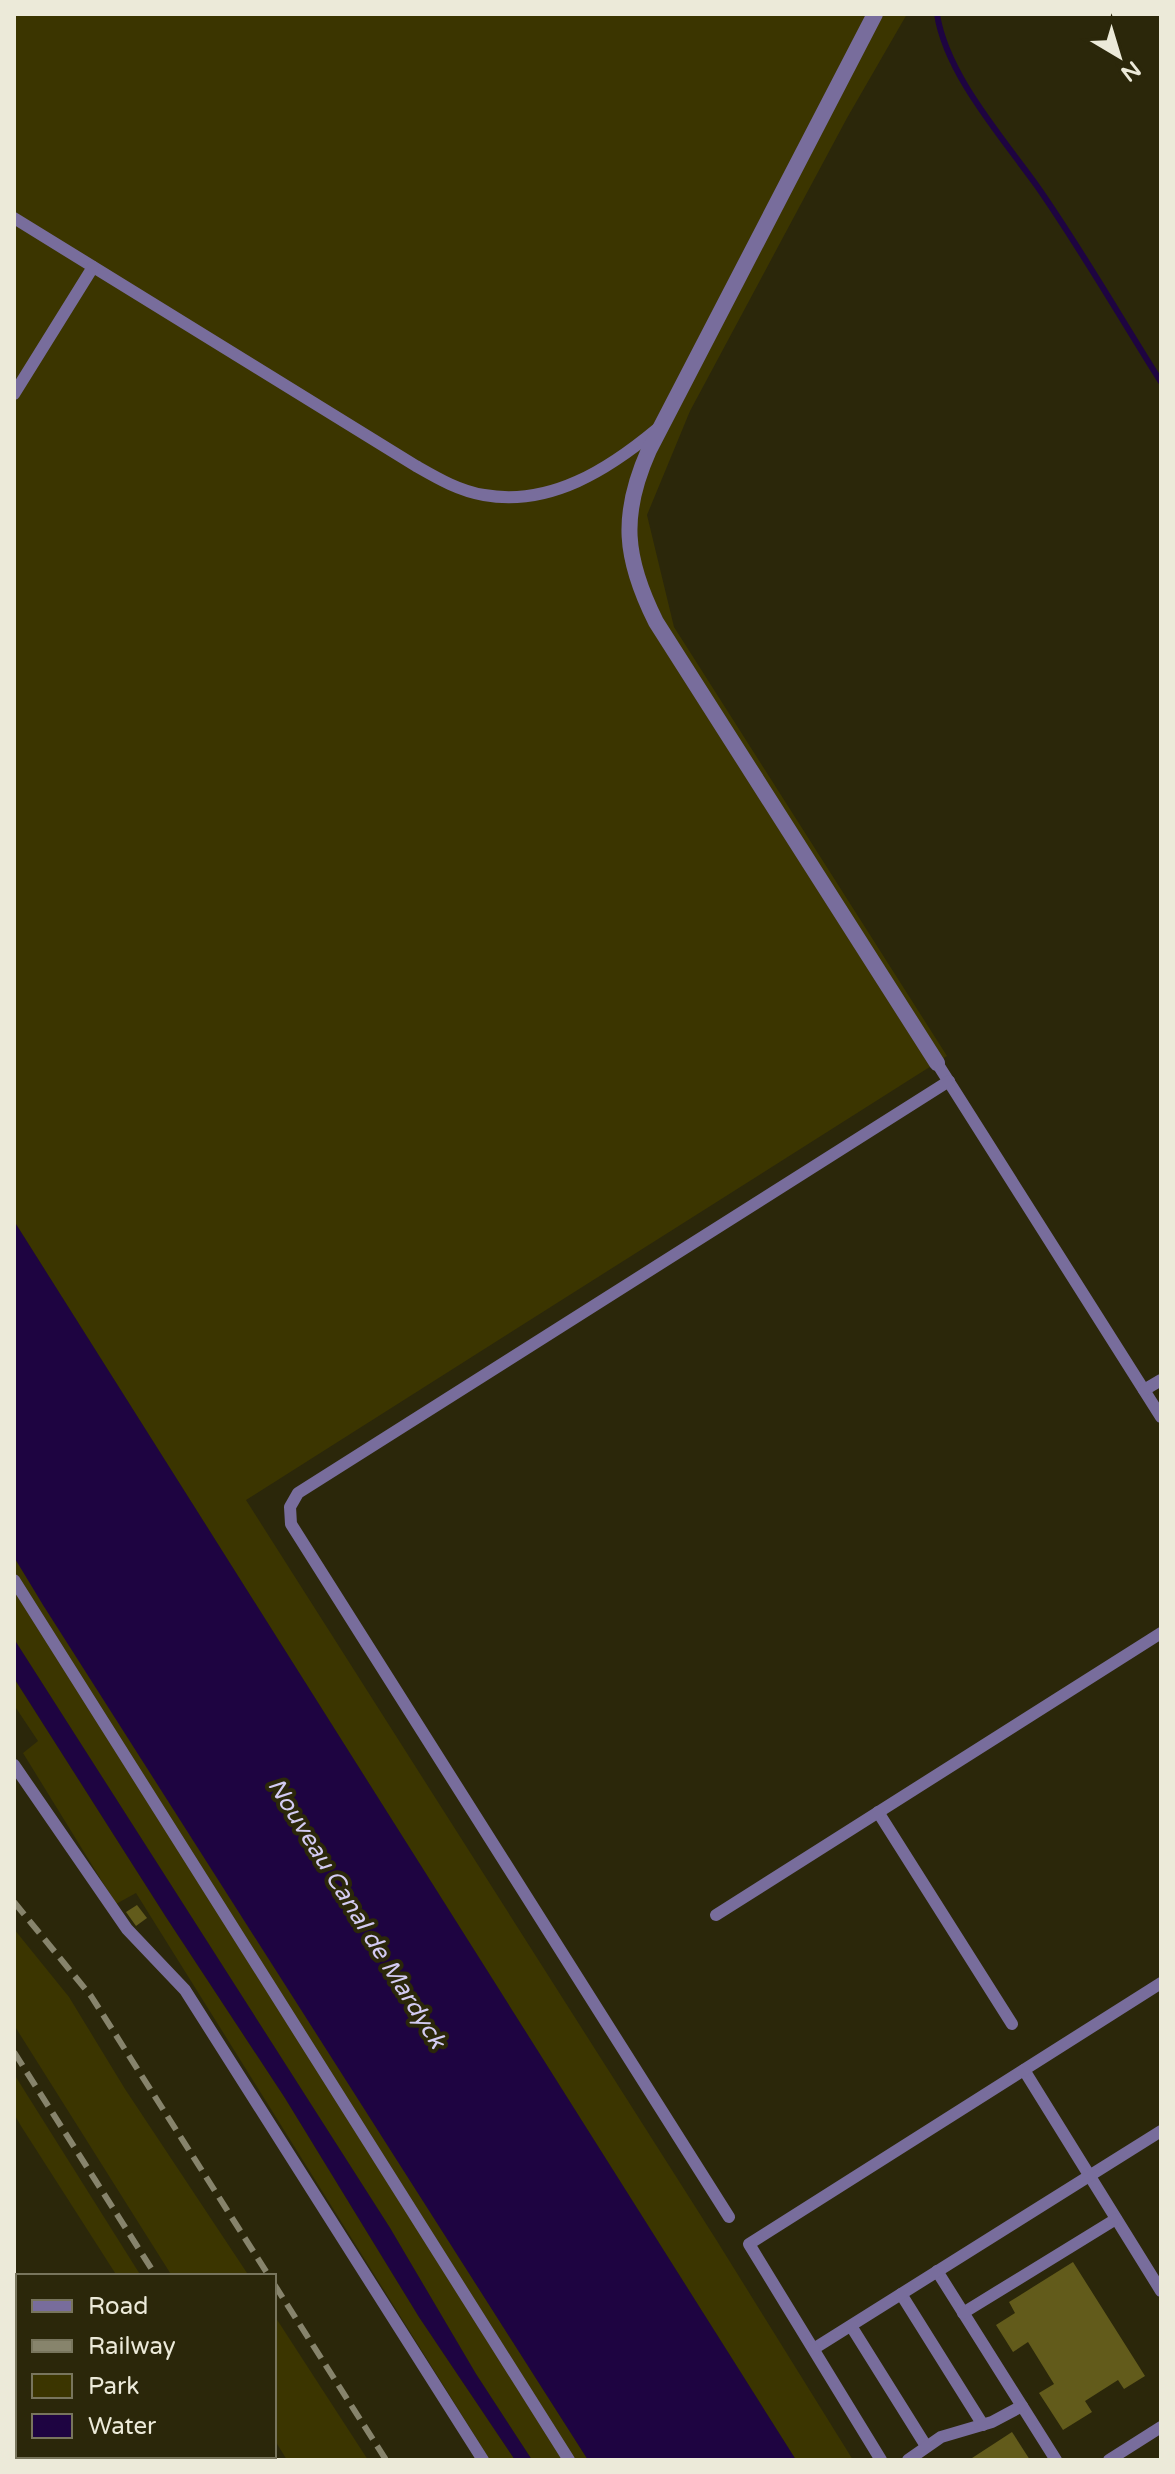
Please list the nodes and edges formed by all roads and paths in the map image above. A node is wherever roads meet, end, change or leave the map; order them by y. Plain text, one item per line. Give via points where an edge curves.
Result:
1 (875, 14) edge
2 (14, 218) edge
3 (93, 267) junction
4 (14, 394) edge
5 (660, 427) junction
6 (937, 1063) joint
7 (949, 1081) junction
8 (1161, 1380) edge
9 (1144, 1390) junction
10 (1161, 1417) edge
11 (14, 1580) edge
12 (1161, 1633) edge
13 (14, 1765) edge
14 (878, 1812) junction
15 (716, 1915) dead end
16 (1161, 1983) edge
17 (1012, 2024) dead end
18 (1024, 2070) junction
19 (1161, 2131) edge
20 (1089, 2176) junction
21 (729, 2217) dead end
22 (1116, 2219) junction
23 (937, 2271) junction
24 (1161, 2291) edge
25 (901, 2294) junction
26 (963, 2313) junction
27 (851, 2326) junction
28 (815, 2348) junction
29 (1022, 2406) junction
30 (983, 2425) junction
31 (1161, 2427) edge
32 (926, 2446) junction
33 (483, 2460) edge
34 (569, 2460) edge
35 (881, 2460) edge
36 (908, 2460) edge
37 (1056, 2460) edge
38 (1109, 2460) edge

1 - 5 street
2 - 3 lane
3 - 4 lane
3 - 5 lane via 416,466 467,491 520,496 574,484 622,457
5 - 6 street via 636,483 629,517 629,550 641,591
6 - 7 lane
7 - 9 lane
7 - 21 lane via 298,1493 290,1507 291,1524
8 - 9 lane
9 - 10 lane
11 - 34 lane
12 - 14 lane
13 - 33 lane via 127,1929 185,1990
14 - 15 lane
14 - 17 lane
16 - 18 lane
18 - 20 lane
18 - 28 lane via 749,2244
19 - 20 lane
20 - 22 lane
20 - 23 lane
22 - 24 lane
22 - 26 lane
23 - 25 lane
23 - 26 lane
25 - 27 lane
25 - 30 lane
26 - 29 lane
27 - 28 lane
27 - 32 lane
28 - 35 lane
29 - 30 lane
29 - 37 lane
30 - 32 lane
31 - 38 lane
32 - 36 lane

